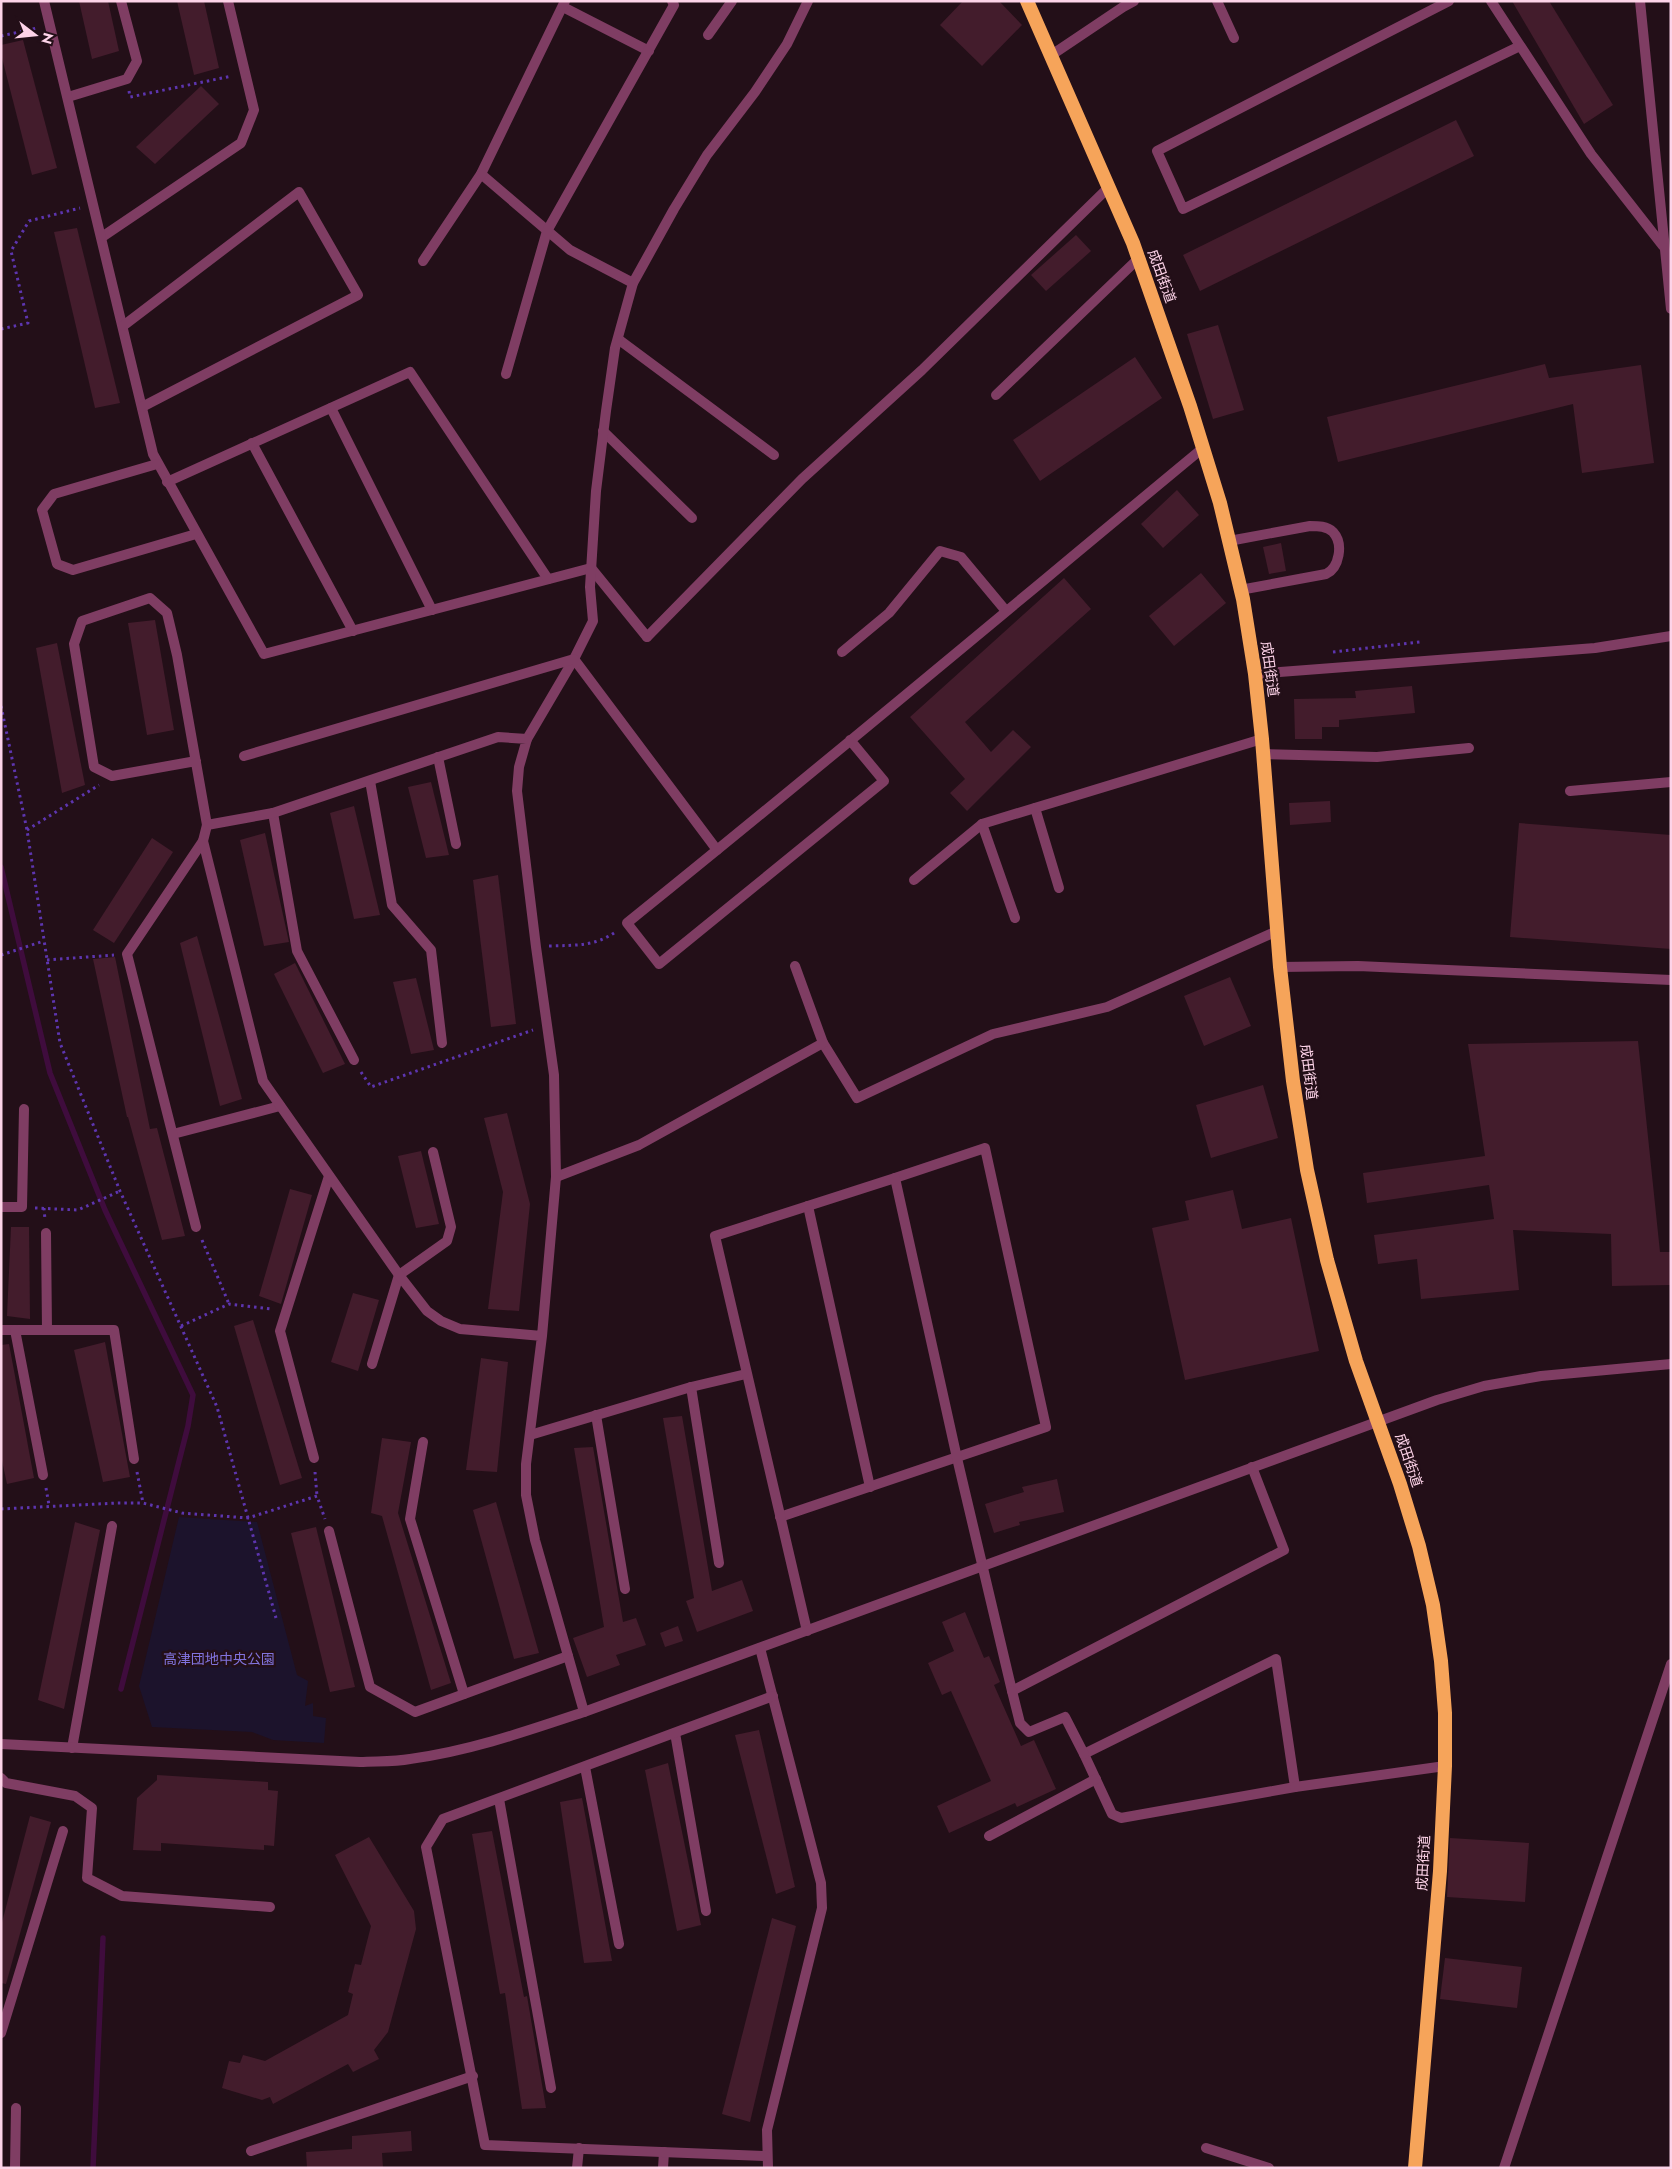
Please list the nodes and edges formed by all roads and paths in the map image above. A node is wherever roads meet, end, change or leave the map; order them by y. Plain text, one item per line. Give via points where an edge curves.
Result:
1 (44, 1) edge
2 (121, 1) edge
3 (672, 1) edge
4 (732, 1) edge
5 (1027, 1) edge
6 (1134, 1) edge
7 (1217, 1) edge
8 (1449, 1) edge
9 (1491, 1) edge
10 (1640, 1) edge
11 (229, 2) edge
12 (804, 3) edge
13 (564, 4) edge
14 (50, 26) junction
15 (708, 35) dead end
16 (1, 36) edge
17 (1234, 38) dead end
18 (1520, 46) junction
19 (648, 51) junction
20 (1050, 56) junction
21 (245, 73) junction
22 (127, 79) junction
23 (68, 97) junction
24 (480, 174) junction
25 (1109, 187) junction
26 (94, 205) junction
27 (547, 230) junction
28 (102, 237) junction
29 (1663, 246) junction
30 (1138, 258) junction
31 (423, 261) dead end
32 (633, 283) junction
33 (1671, 309) edge
34 (123, 326) junction
35 (1, 329) edge
36 (618, 339) junction
37 (506, 374) dead end
38 (996, 395) dead end
39 (142, 406) junction
40 (331, 408) junction
41 (603, 431) junction
42 (252, 443) junction
43 (1203, 448) junction
44 (774, 455) dead end
45 (157, 464) junction
46 (167, 482) junction
47 (692, 518) dead end
48 (196, 534) junction
49 (1229, 541) junction
50 (591, 568) junction
51 (548, 579) junction
52 (1240, 590) junction
53 (432, 610) junction
54 (1006, 612) junction
55 (353, 631) junction
56 (1671, 636) edge
57 (1420, 642) dead end
58 (842, 652) dead end
59 (1332, 652) dead end
60 (574, 659) junction
61 (1255, 674) junction
62 (1, 706) edge
63 (527, 739) junction
64 (1262, 739) junction
65 (850, 740) junction
66 (1469, 748) dead end
67 (1264, 754) junction
68 (244, 756) dead end
69 (438, 758) junction
70 (196, 761) junction
71 (112, 776) junction
72 (370, 781) junction
73 (1671, 782) edge
74 (1570, 791) dead end
75 (1035, 808) junction
76 (273, 814) junction
77 (982, 824) junction
78 (207, 825) junction
79 (28, 830) junction
80 (203, 841) junction
81 (456, 844) dead end
82 (717, 850) junction
83 (914, 880) dead end
84 (1059, 888) dead end
85 (1015, 918) dead end
86 (628, 923) junction
87 (1277, 931) junction
88 (44, 941) junction
89 (536, 947) junction
90 (127, 954) junction
91 (1, 955) edge
92 (47, 960) junction
93 (795, 966) dead end
94 (1280, 967) junction
95 (1671, 980) edge
96 (442, 1043) dead end
97 (823, 1043) junction
98 (354, 1060) dead end
99 (280, 1106) junction
100 (24, 1109) dead end
101 (173, 1134) junction
102 (433, 1152) dead end
103 (329, 1176) junction
104 (556, 1177) junction
105 (895, 1178) junction
106 (120, 1191) junction
107 (808, 1206) junction
108 (1, 1207) edge
109 (22, 1207) junction
110 (196, 1226) joint
111 (46, 1234) dead end
112 (398, 1275) junction
113 (229, 1304) junction
114 (286, 1311) junction
115 (181, 1326) junction
116 (1, 1330) edge
117 (15, 1330) junction
118 (47, 1330) junction
119 (542, 1336) junction
120 (372, 1364) dead end
121 (1671, 1364) edge
122 (746, 1374) junction
123 (691, 1386) junction
124 (596, 1415) junction
125 (1378, 1421) junction
126 (530, 1435) junction
127 (423, 1442) dead end
128 (314, 1458) joint
129 (957, 1458) junction
130 (134, 1459) joint
131 (1252, 1467) junction
132 (43, 1475) dead end
133 (870, 1487) junction
134 (317, 1496) junction
135 (143, 1504) junction
136 (1, 1509) edge
137 (780, 1517) junction
138 (248, 1518) junction
139 (112, 1526) dead end
140 (329, 1531) joint
141 (719, 1563) dead end
142 (982, 1566) junction
143 (625, 1589) dead end
144 (276, 1618) dead end
145 (807, 1631) junction
146 (760, 1648) junction
147 (568, 1656) junction
148 (1671, 1664) edge
149 (1012, 1691) junction
150 (464, 1694) junction
151 (773, 1696) junction
152 (584, 1712) junction
153 (675, 1733) junction
154 (1, 1744) edge
155 (72, 1748) junction
156 (1084, 1754) junction
157 (1444, 1766) junction
158 (585, 1767) junction
159 (1, 1778) edge
160 (1096, 1779) junction
161 (1295, 1787) junction
162 (499, 1798) junction
163 (63, 1831) dead end
164 (989, 1836) dead end
165 (270, 1907) dead end
166 (706, 1911) dead end
167 (619, 1944) dead end
168 (1, 2033) edge
169 (473, 2076) junction
170 (551, 2088) dead end
171 (16, 2108) dead end
172 (579, 2148) junction
173 (1206, 2148) dead end
174 (251, 2151) dead end
175 (664, 2152) junction
176 (766, 2156) junction
177 (16, 2168) edge
178 (577, 2168) edge
179 (663, 2168) edge
180 (768, 2168) edge
181 (1269, 2168) edge
182 (1415, 2168) edge
183 (1504, 2168) edge

1 - 14 street
2 - 22 street via 137,61
3 - 19 street via 674,5
4 - 15 street
5 - 20 highway, 成田街道
6 - 20 street
7 - 17 street
8 - 18 street via 1158,151 1183,209
9 - 18 street
10 - 29 street
11 - 21 street
12 - 32 street via 787,44 707,155
13 - 19 street
13 - 24 street
14 - 16 path
14 - 23 street
18 - 29 street via 1591,154
19 - 27 street
20 - 25 highway, 成田街道
21 - 22 path via 130,97
21 - 28 street via 254,110 242,143
22 - 23 street
23 - 26 street
24 - 27 street
24 - 31 street
25 - 30 highway, 成田街道
25 - 50 street via 922,370 802,479 648,637
26 - 28 street
26 - 35 path via 29,221 10,251 28,323
27 - 32 street via 570,250
27 - 37 street
28 - 34 street
29 - 33 street
30 - 38 street
30 - 43 highway, 成田街道
32 - 36 street
34 - 39 street
34 - 39 street via 299,192 358,295
36 - 41 street
36 - 44 street
39 - 45 street
40 - 42 street
40 - 51 street via 410,372
40 - 53 street
41 - 47 street
41 - 50 street
42 - 46 street
42 - 55 street
43 - 49 highway, 成田街道
43 - 54 street
45 - 46 street
45 - 48 street via 54,494 42,510 58,564 73,570
46 - 48 street
48 - 55 street via 264,654
49 - 52 highway, 成田街道
49 - 52 street via 1310,526 1322,526 1333,532 1338,541 1332,571
50 - 51 street
50 - 60 street via 593,621
51 - 53 street
52 - 61 highway, 成田街道
53 - 55 street
54 - 58 street via 961,557 940,552 889,612
54 - 65 street
56 - 61 street via 1594,648
57 - 59 path
60 - 63 street
60 - 68 street
60 - 82 street
61 - 64 highway, 成田街道
62 - 79 path
63 - 69 street via 498,737
63 - 89 street via 517,790
64 - 67 highway, 成田街道
64 - 75 street
65 - 82 street
65 - 86 street via 884,781 659,964
66 - 67 street via 1377,757
67 - 87 highway, 成田街道
69 - 72 street
69 - 81 street
70 - 71 street
70 - 71 street via 167,613 150,598 82,621 74,644 94,767
70 - 78 street
71 - 79 path
72 - 76 street
72 - 96 street via 392,905 431,950
73 - 74 street
75 - 77 street
75 - 84 street
76 - 78 street
76 - 98 street via 297,952
77 - 83 street
77 - 85 street
78 - 80 street
79 - 88 path
80 - 90 street
80 - 99 street via 263,1081
82 - 86 street
86 - 89 path via 604,940 586,945
87 - 94 highway, 成田街道
87 - 97 street via 1107,1007 993,1034 857,1098
88 - 91 path
88 - 92 path
89 - 104 street via 554,1075
90 - 92 path
90 - 101 street
92 - 106 path via 60,1043
93 - 97 street
94 - 95 street via 1358,966
94 - 125 highway, 成田街道 via 1293,1081 1326,1260 1360,1377
97 - 104 street via 639,1146
99 - 101 street
99 - 103 street
100 - 109 street
101 - 110 street
102 - 112 street via 451,1228 447,1241
103 - 112 street
103 - 114 street
104 - 119 street
105 - 107 street
105 - 129 street
105 - 129 street via 985,1148 1046,1427
106 - 109 path via 78,1210
106 - 115 path
107 - 122 street via 715,1236
107 - 133 street
108 - 109 street
110 - 113 path
111 - 118 street
112 - 119 street via 427,1311 441,1322 460,1329
112 - 120 street
113 - 114 path
113 - 115 path
114 - 128 street via 280,1331
115 - 138 path via 217,1407
116 - 117 street
117 - 118 street
117 - 132 street
118 - 130 street via 114,1330
119 - 126 street
121 - 125 street via 1541,1376 1484,1386
122 - 123 street
122 - 137 street
123 - 124 street
123 - 141 street
124 - 126 street
124 - 143 street
125 - 131 street
125 - 157 highway, 成田街道 via 1419,1546 1433,1605 1444,1704
126 - 147 street via 526,1495 535,1540
127 - 150 street via 410,1520
128 - 134 path
129 - 133 street
129 - 142 street
130 - 135 path
131 - 142 street
131 - 149 street via 1284,1550
133 - 137 street
134 - 138 path
134 - 140 path
135 - 136 path via 117,1502
135 - 138 path via 182,1513
137 - 145 street
138 - 144 path
139 - 155 street
140 - 150 street via 370,1688 415,1712
142 - 145 street
142 - 149 street
145 - 146 street
146 - 151 street
146 - 152 street
147 - 150 street
147 - 152 street
148 - 183 street
149 - 156 street via 1020,1723 1029,1732 1065,1717
151 - 153 street
151 - 176 street via 820,1883 822,1908 767,2130
152 - 155 street via 512,1737 431,1756 388,1761 274,1759
153 - 158 street
153 - 166 street
154 - 155 street
156 - 160 street
156 - 161 street via 1276,1659
157 - 161 street
157 - 182 highway, 成田街道 via 1440,1870
158 - 162 street
158 - 167 street
159 - 165 street via 6,1783 75,1796 92,1808 87,1878 122,1896
160 - 161 street via 1112,1814 1121,1818
160 - 164 street
162 - 169 street via 443,1819 426,1847
162 - 170 street
163 - 168 street
169 - 172 street via 485,2145
169 - 174 street
171 - 177 street
172 - 175 street
172 - 178 street
173 - 181 street
175 - 176 street
175 - 179 street
176 - 180 street

